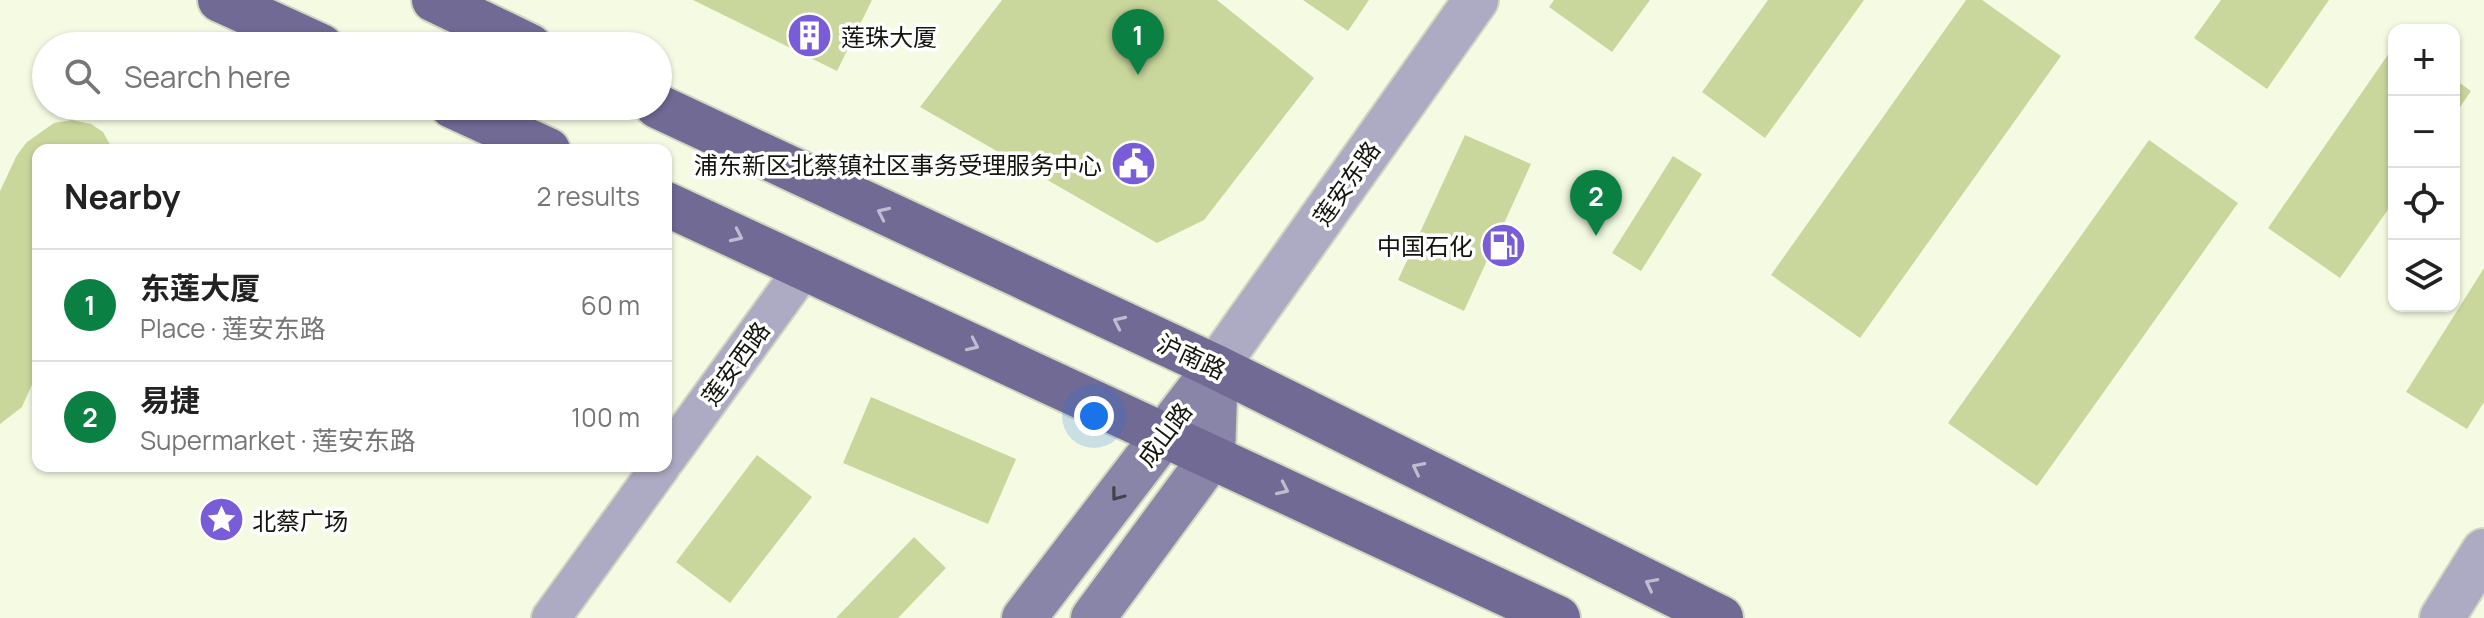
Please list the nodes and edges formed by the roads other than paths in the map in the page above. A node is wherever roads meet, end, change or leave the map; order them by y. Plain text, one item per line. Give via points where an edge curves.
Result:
1 (220, 0) edge
2 (434, 0) edge
3 (1476, 0) edge
4 (290, 32) edge
5 (501, 32) edge
6 (672, 113) edge
7 (483, 120) edge
8 (535, 144) edge
9 (672, 207) edge
10 (805, 267) junction
11 (1216, 367) junction
12 (1164, 433) junction
13 (672, 451) edge
14 (1213, 455) junction
15 (657, 472) edge
16 (2484, 551) edge
17 (551, 618) edge
18 (1024, 618) edge
19 (1093, 618) edge
20 (1558, 618) edge
21 (1721, 618) edge
22 (2442, 618) edge

1 - 4 main road
2 - 5 main road
3 - 11 street, 莲安东路
11 -> 6 main road, 沪南路
7 - 8 main road
9 -> 10 main road
10 -> 12 main road
10 - 13 street, 莲安西路
11 - 12 main road, 成山路
11 - 14 main road, 成山路
21 -> 11 main road, 沪南路
12 - 14 main road
12 -> 18 main road, 成山路
14 - 19 main road
14 -> 20 main road
15 - 17 street
16 - 22 street

